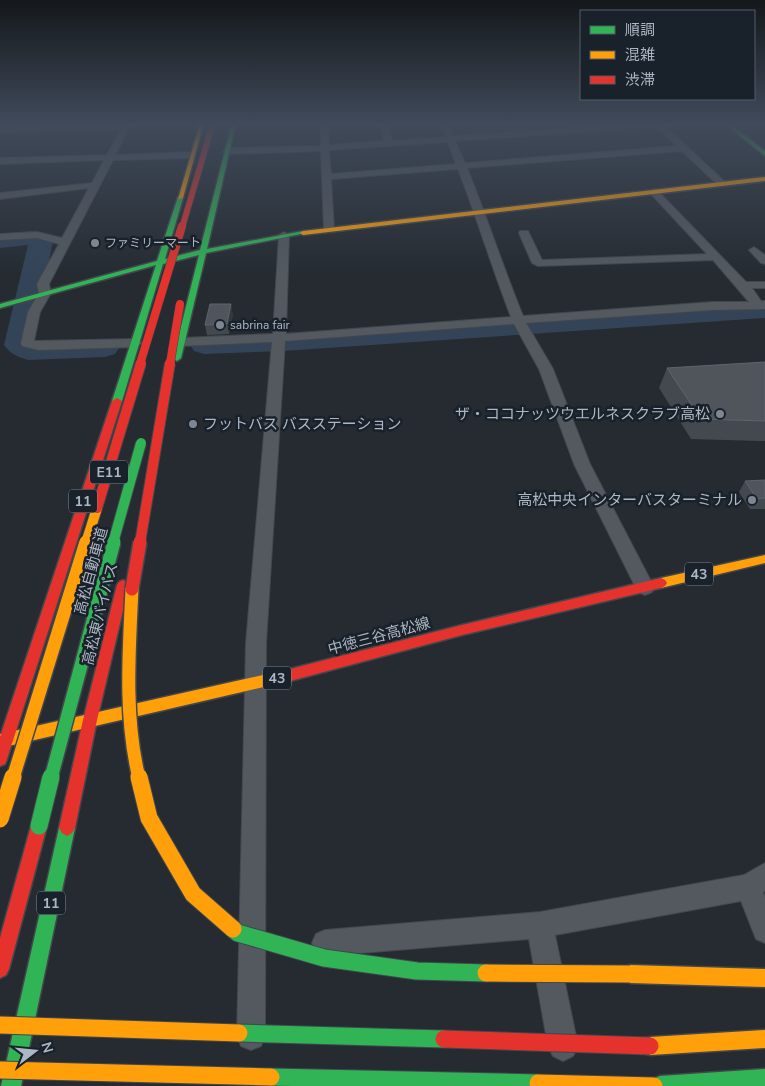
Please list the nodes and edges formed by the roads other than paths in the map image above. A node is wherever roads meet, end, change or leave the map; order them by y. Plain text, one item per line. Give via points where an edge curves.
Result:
1 (101, 174) edge
2 (186, 174) edge
3 (199, 174) edge
4 (214, 174) edge
5 (222, 174) edge
6 (327, 174) edge
7 (368, 174) edge
8 (465, 174) edge
9 (711, 174) edge
10 (327, 177) junction
11 (765, 179) edge
12 (722, 184) junction
13 (95, 185) junction
14 (654, 192) junction
15 (0, 196) edge
16 (480, 212) junction
17 (328, 230) junction
18 (524, 233) dead end
19 (284, 235) junction
20 (0, 237) edge
21 (65, 242) junction
22 (754, 250) dead end
23 (204, 251) junction
24 (715, 257) junction
25 (765, 261) edge
26 (161, 262) junction
27 (765, 285) edge
28 (743, 286) junction
29 (42, 294) junction
30 (180, 304) junction
31 (761, 305) edge
32 (0, 306) edge
33 (520, 324) junction
34 (278, 341) junction
35 (181, 342) junction
36 (136, 343) junction
37 (151, 408) dead end
38 (146, 428) dead end
39 (765, 560) edge
40 (645, 587) junction
41 (256, 684) junction
42 (90, 720) junction
43 (3, 740) edge
44 (0, 759) edge
45 (0, 819) edge
46 (757, 881) edge
47 (540, 925) junction
48 (765, 930) edge
49 (252, 949) junction
50 (0, 969) edge
51 (765, 978) edge
52 (0, 1025) edge
53 (765, 1039) edge
54 (0, 1070) edge
55 (765, 1079) edge
56 (11, 1086) edge
57 (251, 1086) edge
58 (570, 1086) edge
59 (654, 1086) edge
60 (660, 1086) edge

1 - 13 street
2 - 26 main road, 11
3 - 45 main road, 高松自動車道 / E11, bridge
4 - 30 main road
5 - 23 main road, 高松東バイパス / 11
6 - 10 street
7 - 10 street
8 - 16 street
9 - 12 street
10 - 17 street
11 - 12 main road
12 - 14 main road
13 - 15 street
13 - 21 street
14 - 16 main road
14 - 24 street
16 - 17 main road
16 - 33 street
17 - 19 main road
18 - 24 street via 538,263
19 - 23 main road
19 - 34 street
20 - 21 street via 37,235
21 - 29 street via 43,284
22 - 25 street
23 - 26 main road
23 - 35 main road, 高松東バイパス / 11
24 - 28 street
26 - 29 main road
26 - 36 main road, 11
27 - 28 street
28 - 31 street
29 - 32 main road
29 - 36 street via 27,343 39,346
30 - 37 main road, bridge
30 - 51 main road, bridge via 132,596 128,678 133,754 149,818 193,894 238,933 324,958 416,971
31 - 33 street
33 - 34 street
33 - 40 street via 546,369 582,464
34 - 35 street
34 - 41 street via 256,643
35 - 42 main road, 高松東バイパス / 11
36 - 43 main road, 11
38 - 50 main road, 高松自動車道 / E11, bridge
39 - 40 main road, 中徳三谷高松線 / 43
40 - 41 main road, 中徳三谷高松線 / 43 via 462,630
41 - 42 main road, 中徳三谷高松線 / 43
41 - 49 street
42 - 43 main road, 中徳三谷高松線 / 43
42 - 56 main road, 高松東バイパス / 11
43 - 44 main road, 11
46 - 47 street
46 - 48 street
47 - 49 street
47 - 58 street
49 - 57 street
52 - 53 main road, bridge via 650,1046
54 - 59 main road, bridge
55 - 60 main road

